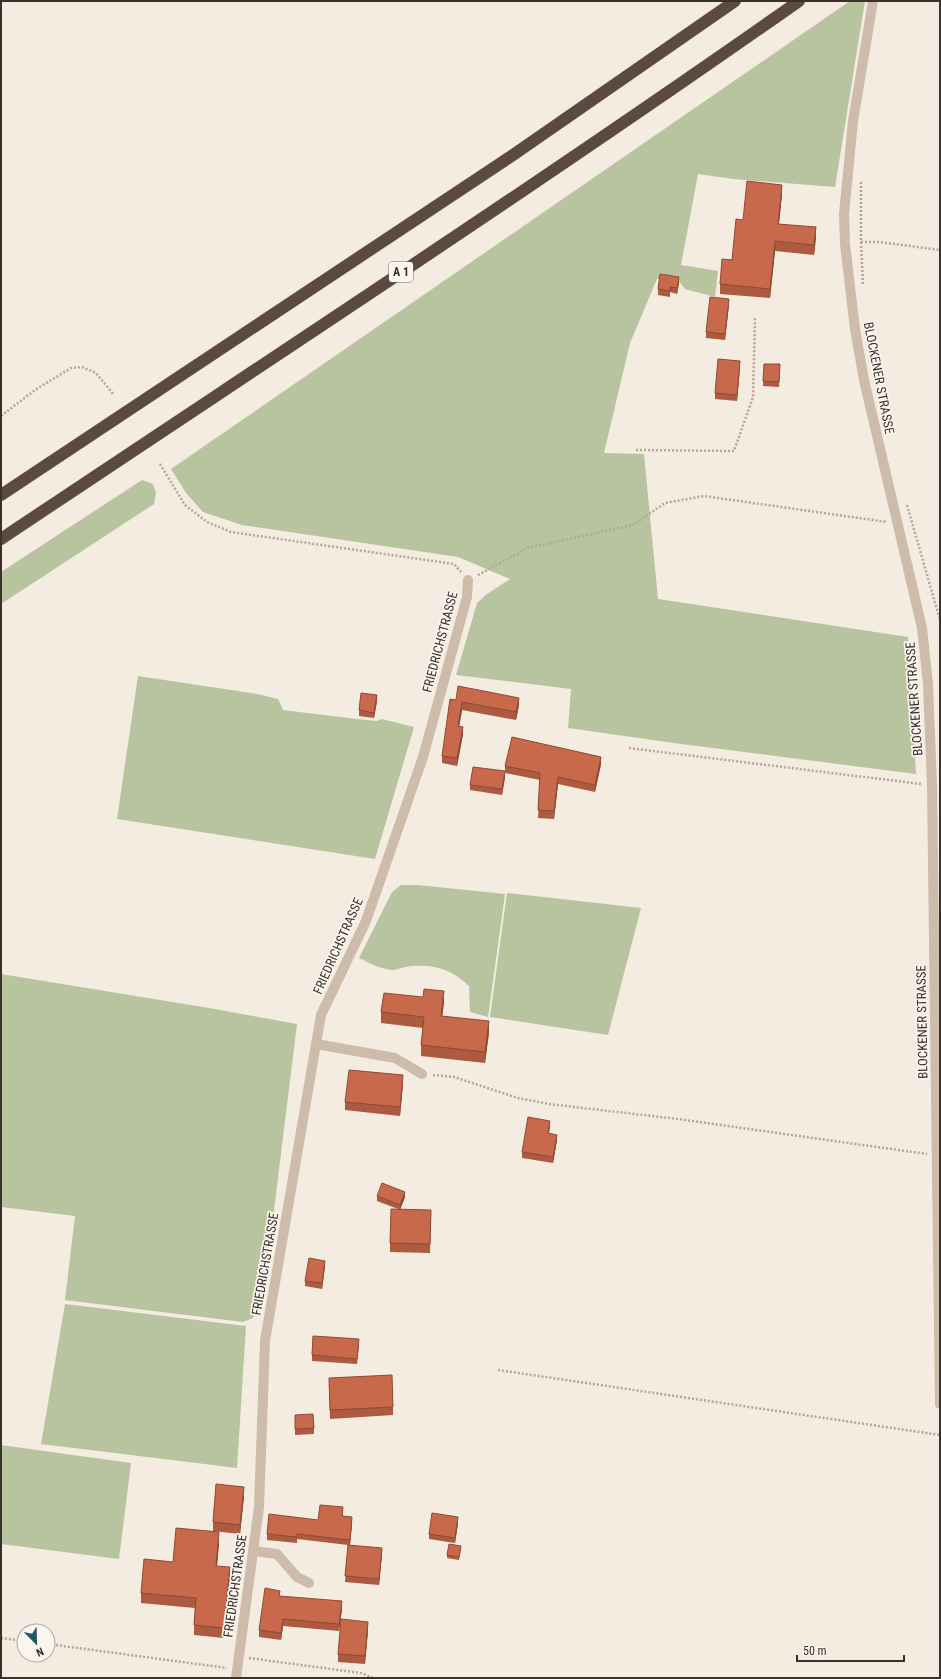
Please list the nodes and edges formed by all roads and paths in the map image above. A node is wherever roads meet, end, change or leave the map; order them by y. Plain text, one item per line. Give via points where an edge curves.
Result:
1 (735, 1) edge
2 (799, 1) edge
3 (873, 1) edge
4 (861, 175) dead end
5 (861, 242) junction
6 (940, 250) edge
7 (864, 288) dead end
8 (756, 318) dead end
9 (114, 395) dead end
10 (1, 416) edge
11 (636, 450) dead end
12 (160, 464) dead end
13 (1, 495) edge
14 (906, 501) dead end
15 (897, 520) junction
16 (1, 539) edge
17 (468, 580) junction
18 (940, 620) edge
19 (935, 732) edge
20 (629, 748) dead end
21 (932, 785) junction
22 (316, 1044) junction
23 (422, 1074) joint
24 (937, 1156) junction
25 (498, 1370) dead end
26 (940, 1404) edge
27 (940, 1435) edge
28 (253, 1551) junction
29 (309, 1583) dead end
30 (1, 1638) edge
31 (16, 1640) edge
32 (56, 1645) edge
33 (239, 1656) junction
34 (237, 1674) edge
35 (373, 1678) edge

1 - 13 highway via 513,155
2 - 16 highway, A 1 via 659,99
3 - 15 street, BLOCKENER STRASSE via 853,121 844,214 845,244 864,380
4 - 5 path
5 - 6 path
5 - 7 path
8 - 11 path via 753,397 734,451
9 - 10 path via 96,373 82,367 71,368 35,390
12 - 17 path, FRIEDRICHSTRASSE via 186,505 207,522 231,532 454,564
14 - 18 path
15 - 17 path via 887,522 704,496 665,503 633,525 528,548
15 - 19 street, BLOCKENER STRASSE via 922,628
17 - 22 street, FRIEDRICHSTRASSE via 467,597 423,757 366,921 321,1015
19 - 21 street, BLOCKENER STRASSE
20 - 21 path
21 - 24 street, BLOCKENER STRASSE
22 - 23 street via 394,1058
22 - 28 street, FRIEDRICHSTRASSE via 265,1341 259,1508
23 - 24 path via 454,1077 518,1098 549,1104 678,1119
24 - 26 street, BLOCKENER STRASSE
25 - 27 path
28 - 29 street via 277,1554 297,1577
28 - 33 street, FRIEDRICHSTRASSE
30 - 31 path
32 - 34 path
33 - 34 street, FRIEDRICHSTRASSE
33 - 35 path via 361,1673

